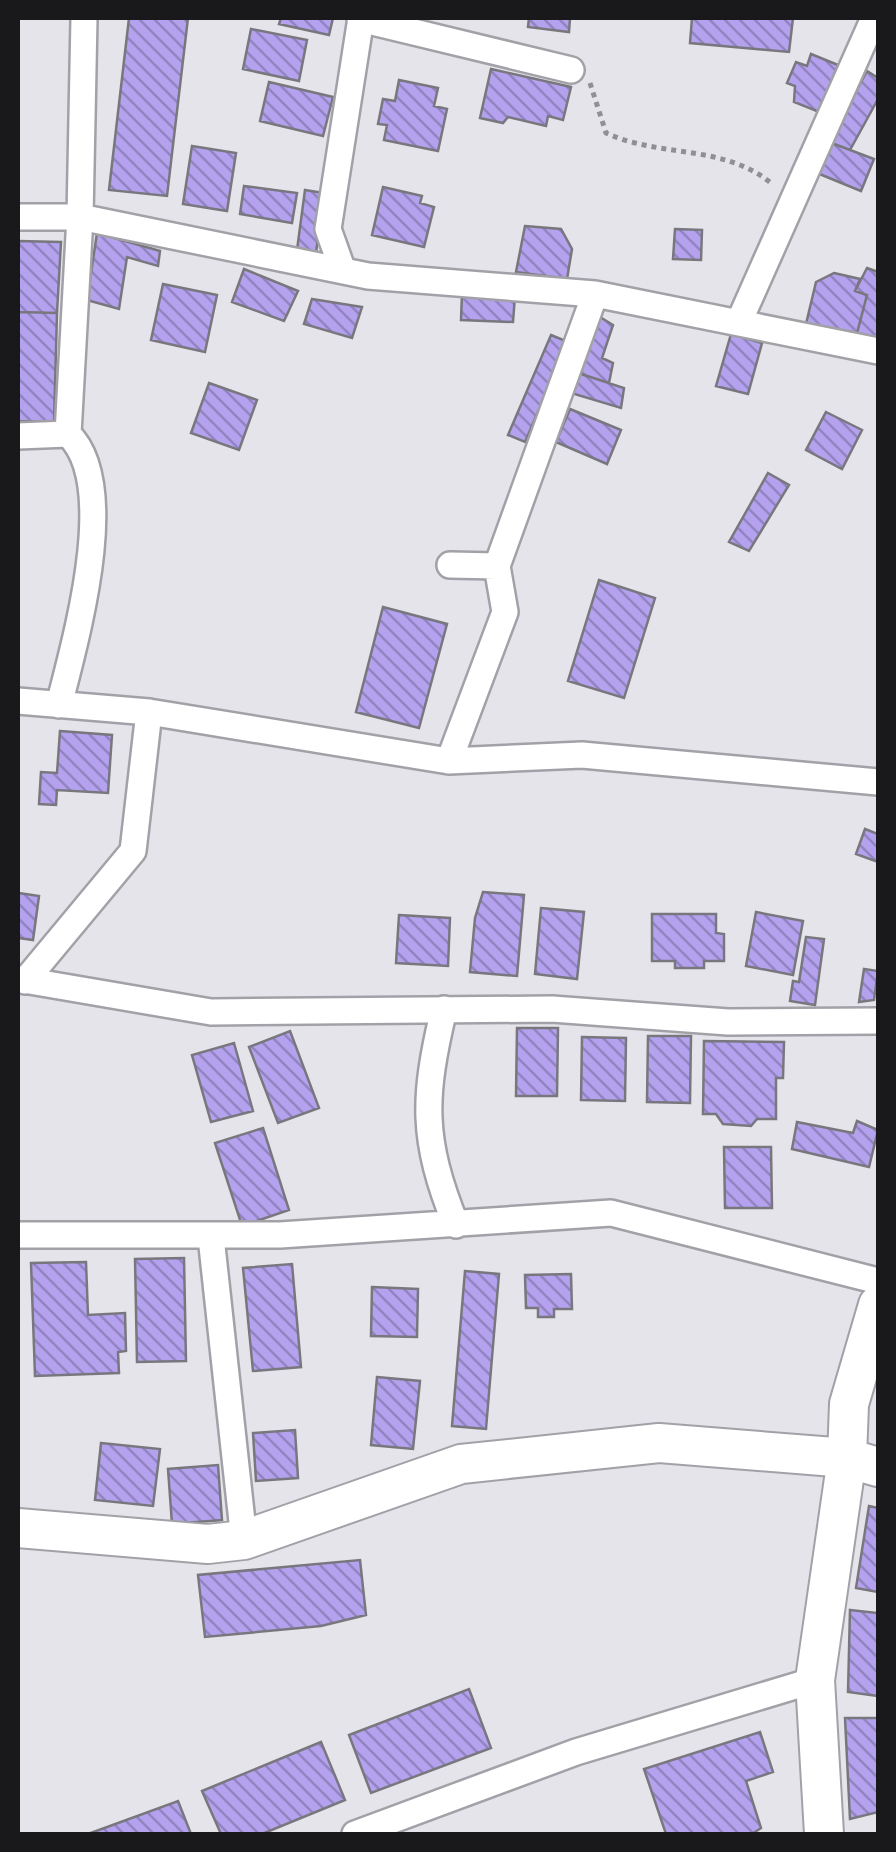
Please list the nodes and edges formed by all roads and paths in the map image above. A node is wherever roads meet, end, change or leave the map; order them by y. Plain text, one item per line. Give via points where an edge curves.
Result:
1 (84, 18) edge
2 (360, 18) edge
3 (874, 18) edge
4 (571, 70) joint
5 (793, 200) junction
6 (18, 217) edge
7 (80, 218) junction
8 (343, 271) junction
9 (595, 294) junction
10 (739, 322) junction
11 (878, 351) edge
12 (68, 434) junction
13 (18, 436) edge
14 (450, 565) dead end
15 (498, 566) junction
16 (18, 701) edge
17 (59, 705) junction
18 (149, 712) junction
19 (449, 760) junction
20 (878, 782) edge
21 (21, 980) edge
22 (444, 1008) junction
23 (878, 1021) edge
24 (456, 1225) junction
25 (18, 1235) edge
26 (212, 1238) junction
27 (878, 1281) edge
28 (878, 1305) edge
29 (863, 1462) edge
30 (18, 1528) edge
31 (244, 1540) junction
32 (815, 1680) junction
33 (355, 1834) edge
34 (824, 1834) edge

1 - 7 street
2 - 4 street
2 - 8 street via 328,229
3 - 5 street
4 - 5 path via 594,86 606,133 639,148 750,166
5 - 10 street
6 - 7 street
7 - 8 street
7 - 12 street
8 - 9 street
9 - 10 street
9 - 15 street
10 - 11 street
12 - 13 street
12 - 17 street via 82,447 94,533
14 - 15 street
15 - 19 street via 505,612
16 - 17 street
17 - 18 street
18 - 19 street
18 - 21 street via 133,851
19 - 20 street via 582,755
21 - 22 street via 212,1012
22 - 23 street via 728,1022
22 - 24 street via 427,1082 432,1167
24 - 26 street
24 - 27 street via 611,1213
25 - 26 street
26 - 31 street
28 - 29 main road via 850,1404
29 - 31 main road via 659,1442 461,1464
29 - 32 main road
30 - 31 main road via 208,1544
32 - 33 street via 576,1752
32 - 34 main road

